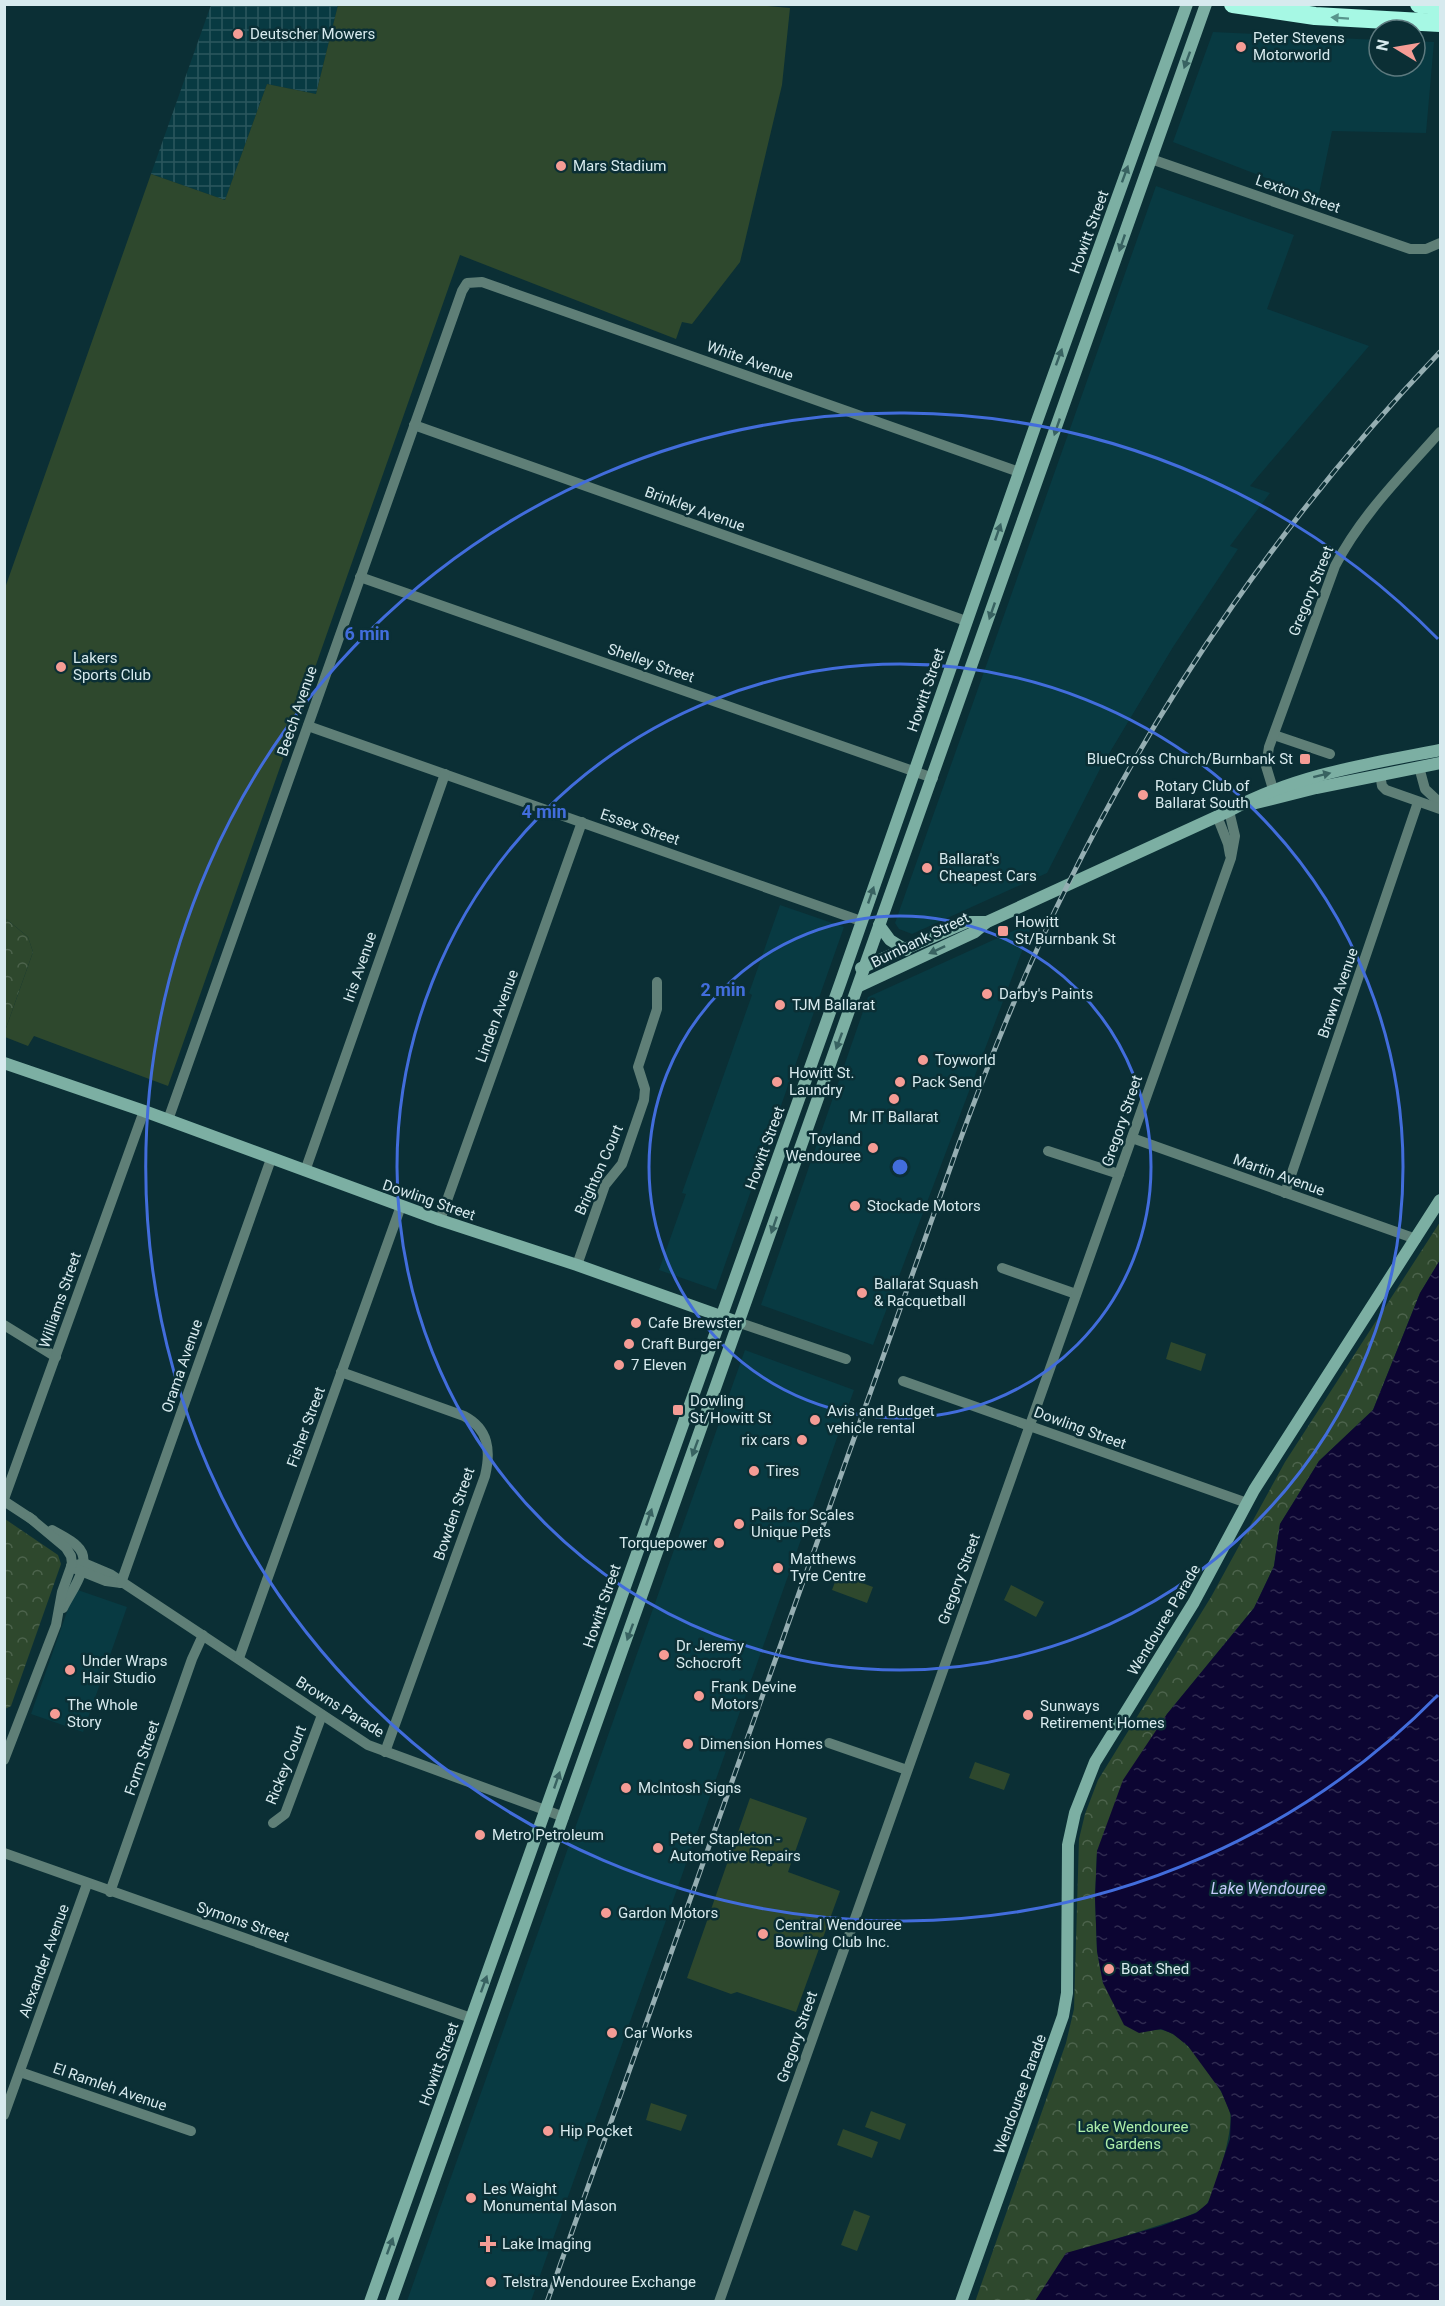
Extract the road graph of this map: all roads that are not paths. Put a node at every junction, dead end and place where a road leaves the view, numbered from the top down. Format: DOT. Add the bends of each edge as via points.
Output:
graph roads {
  1 [pos="1186,4"];
  2 [pos="1206,4"];
  3 [pos="1233,4"];
  4 [pos="1419,4"];
  5 [pos="1440,6"];
  6 [pos="1440,23"];
  7 [pos="1151,159"];
  8 [pos="1438,244"];
  9 [pos="470,282"];
  10 [pos="414,425"];
  11 [pos="1440,432"];
  12 [pos="1019,472"];
  13 [pos="360,577"];
  14 [pos="966,621"];
  15 [pos="308,726"];
  16 [pos="1274,735"];
  17 [pos="1440,750"];
  18 [pos="1330,754"];
  19 [pos="1384,761"];
  20 [pos="1418,761"];
  21 [pos="1440,763"];
  22 [pos="914,772"];
  23 [pos="445,774"];
  24 [pos="1380,774"];
  25 [pos="933,778"];
  26 [pos="1273,789"];
  27 [pos="1418,802"];
  28 [pos="1440,803"];
  29 [pos="1440,808"];
  30 [pos="1223,813"];
  31 [pos="582,822"];
  32 [pos="861,921"];
  33 [pos="987,922"];
  34 [pos="879,925"];
  35 [pos="906,950"];
  36 [pos="865,968"];
  37 [pos="844,970"];
  38 [pos="657,982"];
  39 [pos="859,986"];
  40 [pos="4,1063"];
  41 [pos="799,1097"];
  42 [pos="817,1103"];
  43 [pos="144,1111"];
  44 [pos="168,1120"];
  45 [pos="1132,1138"];
  46 [pos="1048,1151"];
  47 [pos="271,1159"];
  48 [pos="305,1171"];
  49 [pos="1119,1174"];
  50 [pos="1285,1193"];
  51 [pos="1440,1200"];
  52 [pos="401,1206"];
  53 [pos="440,1220"];
  54 [pos="1416,1239"];
  55 [pos="577,1265"];
  56 [pos="1002,1268"];
  57 [pos="1076,1294"];
  58 [pos="720,1316"];
  59 [pos="740,1323"];
  60 [pos="4,1325"];
  61 [pos="56,1357"];
  62 [pos="846,1359"];
  63 [pos="341,1372"];
  64 [pos="903,1381"];
  65 [pos="1030,1426"];
  66 [pos="4,1500"];
  67 [pos="1246,1503"];
  68 [pos="79,1567"];
  69 [pos="121,1583"];
  70 [pos="203,1635"];
  71 [pos="239,1658"];
  72 [pos="322,1715"];
  73 [pos="829,1743"];
  74 [pos="385,1752"];
  75 [pos="4,1760"];
  76 [pos="907,1770"];
  77 [pos="546,1811"];
  78 [pos="564,1817"];
  79 [pos="273,1823"];
  80 [pos="4,1853"];
  81 [pos="87,1884"];
  82 [pos="110,1892"];
  83 [pos="471,2018"];
  84 [pos="20,2072"];
  85 [pos="4,2115"];
  86 [pos="190,2131"];
  87 [pos="370,2301"];
  88 [pos="391,2301"];
  89 [pos="718,2301"];
  90 [pos="962,2301"];
  12 -- 1 [label="main road, Howitt Street, one-way"];
  2 -- 7 [label="main road, one-way"];
  6 -- 3 [label="highway, one-way" via="1315,16"];
  4 -- 5 [label="highway"];
  7 -- 8 [label="street, Lexton Street" via="1410,249"];
  7 -- 25 [label="main road, one-way"];
  9 -- 10 [label="street, Beech Avenue" via="462,291"];
  9 -- 12 [label="street, White Avenue" via="482,282"];
  10 -- 13 [label="street, Beech Avenue"];
  10 -- 14 [label="street, Brinkley Avenue"];
  11 -- 16 [label="street, Gregory Street" via="1341,554"];
  14 -- 12 [label="main road, Howitt Street, one-way"];
  13 -- 15 [label="street, Beech Avenue"];
  13 -- 22 [label="street, Shelley Street"];
  14 -- 22 [label="main road, Howitt Street"];
  15 -- 23 [label="street, Essex Street"];
  15 -- 44 [label="street, Beech Avenue"];
  16 -- 18 [label="street"];
  16 -- 26 [label="street, Gregory Street" via="1266,766"];
  17 -- 20 [label="main road, Burnbank Street"];
  19 -- 20 [label="main road, Burnbank Street"];
  19 -- 24 [label="main road"];
  26 -- 19 [label="main road, Burnbank Street, one-way"];
  20 -- 21 [label="main road, Burnbank Street"];
  20 -- 24 [label="main road, Burnbank Street"];
  20 -- 28 [label="street" via="1425,789"];
  22 -- 25 [label="street, Shelley Street"];
  32 -- 22 [label="main road, Howitt Street, one-way"];
  23 -- 31 [label="street, Essex Street"];
  23 -- 48 [label="street, Iris Avenue"];
  24 -- 27 [label="street" via="1386,790"];
  24 -- 30 [label="main road, Burnbank Street"];
  25 -- 34 [label="main road"];
  26 -- 30 [label="main road, Burnbank Street"];
  27 -- 29 [label="street"];
  27 -- 50 [label="street, Brawn Avenue"];
  30 -- 33 [label="main road, Burnbank Street"];
  30 -- 45 [label="street, Gregory Street" via="1235,836 1234,848"];
  31 -- 32 [label="street, Essex Street"];
  31 -- 53 [label="street, Linden Avenue"];
  32 -- 37 [label="main road, Howitt Street"];
  33 -- 35 [label="main road, Burnbank Street" via="967,922"];
  33 -- 39 [label="main road, Burnbank Street, one-way" via="975,932"];
  34 -- 35 [label="main road" via="890,940"];
  34 -- 36 [label="main road"];
  35 -- 36 [label="main road, Burnbank Street"];
  36 -- 37 [label="main road, Burnbank Street"];
  36 -- 39 [label="main road"];
  37 -- 39 [label="main road, Burnbank Street"];
  37 -- 41 [label="main road, Howitt Street"];
  38 -- 55 [label="street, Brighton Court" via="657,1009 638,1067 644,1100 622,1164 605,1185"];
  39 -- 42 [label="main road, one-way"];
  40 -- 43 [label="main road, Dowling Street"];
  41 -- 42 [label="main road"];
  41 -- 58 [label="main road, Howitt Street"];
  42 -- 59 [label="main road, one-way"];
  43 -- 44 [label="main road, Dowling Street"];
  43 -- 61 [label="street, Williams Street"];
  44 -- 47 [label="main road, Dowling Street"];
  45 -- 49 [label="street, Gregory Street"];
  45 -- 50 [label="street, Martin Avenue"];
  46 -- 49 [label="street"];
  47 -- 48 [label="main road, Dowling Street"];
  47 -- 69 [label="street, Orama Avenue"];
  48 -- 52 [label="main road, Dowling Street"];
  49 -- 57 [label="street, Gregory Street"];
  50 -- 54 [label="street, Martin Avenue"];
  51 -- 54 [label="main road, Wendouree Parade"];
  52 -- 53 [label="main road, Dowling Street"];
  52 -- 63 [label="street, Fisher Street"];
  53 -- 55 [label="main road, Dowling Street"];
  54 -- 67 [label="main road, Wendouree Parade"];
  55 -- 58 [label="main road, Dowling Street"];
  56 -- 57 [label="street"];
  57 -- 65 [label="street, Gregory Street"];
  58 -- 59 [label="main road, Dowling Street"];
  77 -- 58 [label="main road, Howitt Street, one-way"];
  59 -- 62 [label="street, Dowling Street"];
  59 -- 78 [label="main road, one-way"];
  60 -- 61 [label="street"];
  61 -- 66 [label="street, Williams Street"];
  63 -- 71 [label="street, Fisher Street"];
  63 -- 74 [label="street, Bowden Street" via="464,1416 478,1426 489,1450 485,1476"];
  64 -- 65 [label="street, Dowling Street"];
  65 -- 67 [label="street, Dowling Street"];
  65 -- 76 [label="street, Gregory Street"];
  66 -- 68 [label="street" via="75,1544 82,1552"];
  67 -- 90 [label="main road, Wendouree Parade" via="1194,1602 1104,1746 1081,1795 1068,1845 1063,2016"];
  68 -- 69 [label="street, Browns Parade" via="106,1581"];
  68 -- 75 [label="street" via="62,1592 56,1625 27,1706 11,1724"];
  69 -- 70 [label="street, Browns Parade"];
  70 -- 71 [label="street, Browns Parade"];
  70 -- 82 [label="street, Form Street"];
  71 -- 72 [label="street, Browns Parade"];
  72 -- 74 [label="street, Browns Parade"];
  72 -- 79 [label="street, Rickey Court" via="285,1814"];
  73 -- 76 [label="street"];
  74 -- 77 [label="street, Browns Parade"];
  76 -- 89 [label="street, Gregory Street"];
  77 -- 78 [label="street, Browns Parade"];
  83 -- 77 [label="main road, Howitt Street, one-way"];
  78 -- 88 [label="main road"];
  80 -- 81 [label="street, Symons Street"];
  81 -- 82 [label="street, Symons Street"];
  81 -- 84 [label="street, Alexander Avenue"];
  82 -- 83 [label="street, Symons Street"];
  87 -- 83 [label="main road, Howitt Street, one-way"];
  84 -- 85 [label="street, Alexander Avenue"];
  84 -- 86 [label="street, El Ramleh Avenue"];
}
